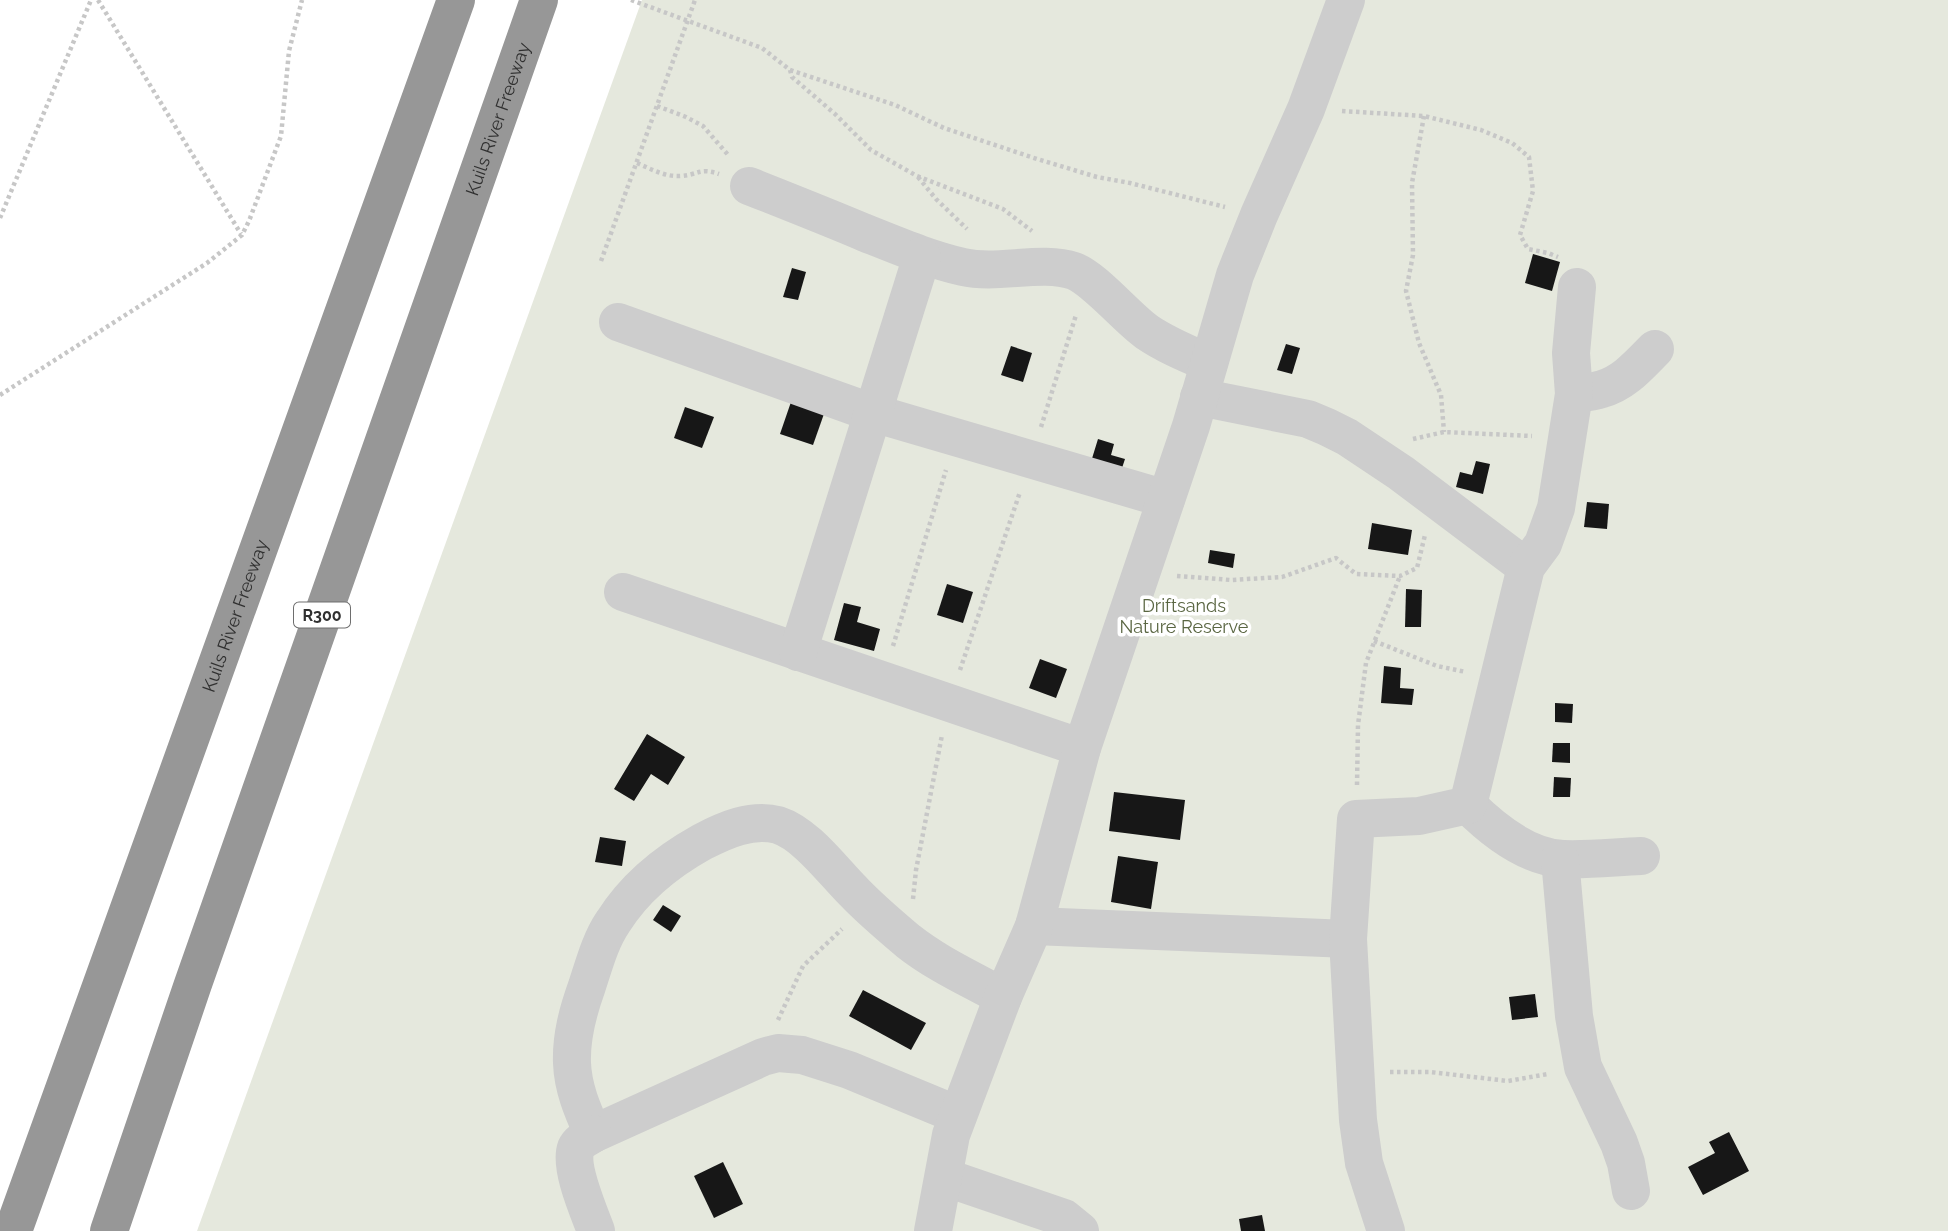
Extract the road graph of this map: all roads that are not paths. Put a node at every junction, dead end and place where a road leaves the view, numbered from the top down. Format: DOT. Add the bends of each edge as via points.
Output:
graph roads {
  1 [pos="456,0"];
  2 [pos="539,0"];
  3 [pos="1346,0"];
  4 [pos="749,186"];
  5 [pos="922,256"];
  6 [pos="1577,287"];
  7 [pos="618,322"];
  8 [pos="1655,349"];
  9 [pos="1204,380"];
  10 [pos="1574,394"];
  11 [pos="873,413"];
  12 [pos="1166,499"];
  13 [pos="1526,567"];
  14 [pos="623,592"];
  15 [pos="798,652"];
  16 [pos="1082,748"];
  17 [pos="1468,805"];
  18 [pos="1641,856"];
  19 [pos="1560,859"];
  20 [pos="1034,926"];
  21 [pos="1348,939"];
  22 [pos="1003,998"];
  23 [pos="958,1115"];
  24 [pos="593,1134"];
  25 [pos="943,1177"];
  26 [pos="1631,1191"];
  27 [pos="1382,1230"];
  28 [pos="13,1231"];
  29 [pos="109,1231"];
  30 [pos="596,1231"];
  31 [pos="933,1231"];
  32 [pos="1080,1231"];
  1 -- 28 [label="highway, Kuils River Freeway"];
  2 -- 29 [label="highway, Kuils River Freeway / R300"];
  3 -- 9 [label="street" via="1306,109 1235,275"];
  4 -- 5 [label="street"];
  5 -- 9 [label="street" via="966,268 1045,268 1080,275 1167,344"];
  5 -- 11 [label="street"];
  6 -- 10 [label="street" via="1571,353"];
  7 -- 11 [label="street"];
  8 -- 10 [label="street" via="1616,383"];
  9 -- 12 [label="street"];
  9 -- 13 [label="street" via="1346,438 1401,473"];
  10 -- 13 [label="street" via="1556,508 1543,544"];
  11 -- 12 [label="street"];
  11 -- 15 [label="street"];
  12 -- 16 [label="street"];
  13 -- 17 [label="street"];
  14 -- 15 [label="street"];
  15 -- 16 [label="street"];
  16 -- 20 [label="street"];
  17 -- 19 [label="street" via="1516,843"];
  17 -- 21 [label="street" via="1419,816 1356,819"];
  18 -- 19 [label="street"];
  19 -- 26 [label="street" via="1583,1067 1619,1143"];
  20 -- 21 [label="street"];
  20 -- 22 [label="street"];
  21 -- 27 [label="street" via="1358,1120"];
  22 -- 23 [label="street"];
  22 -- 24 [label="street" via="909,942 797,836 762,822 736,827 654,873 611,924 572,1041 577,1098"];
  23 -- 24 [label="street" via="849,1070 802,1055 778,1053"];
  23 -- 25 [label="street"];
  24 -- 30 [label="street" via="581,1142 575,1161"];
  25 -- 31 [label="street"];
  25 -- 32 [label="street" via="1064,1218"];
}
